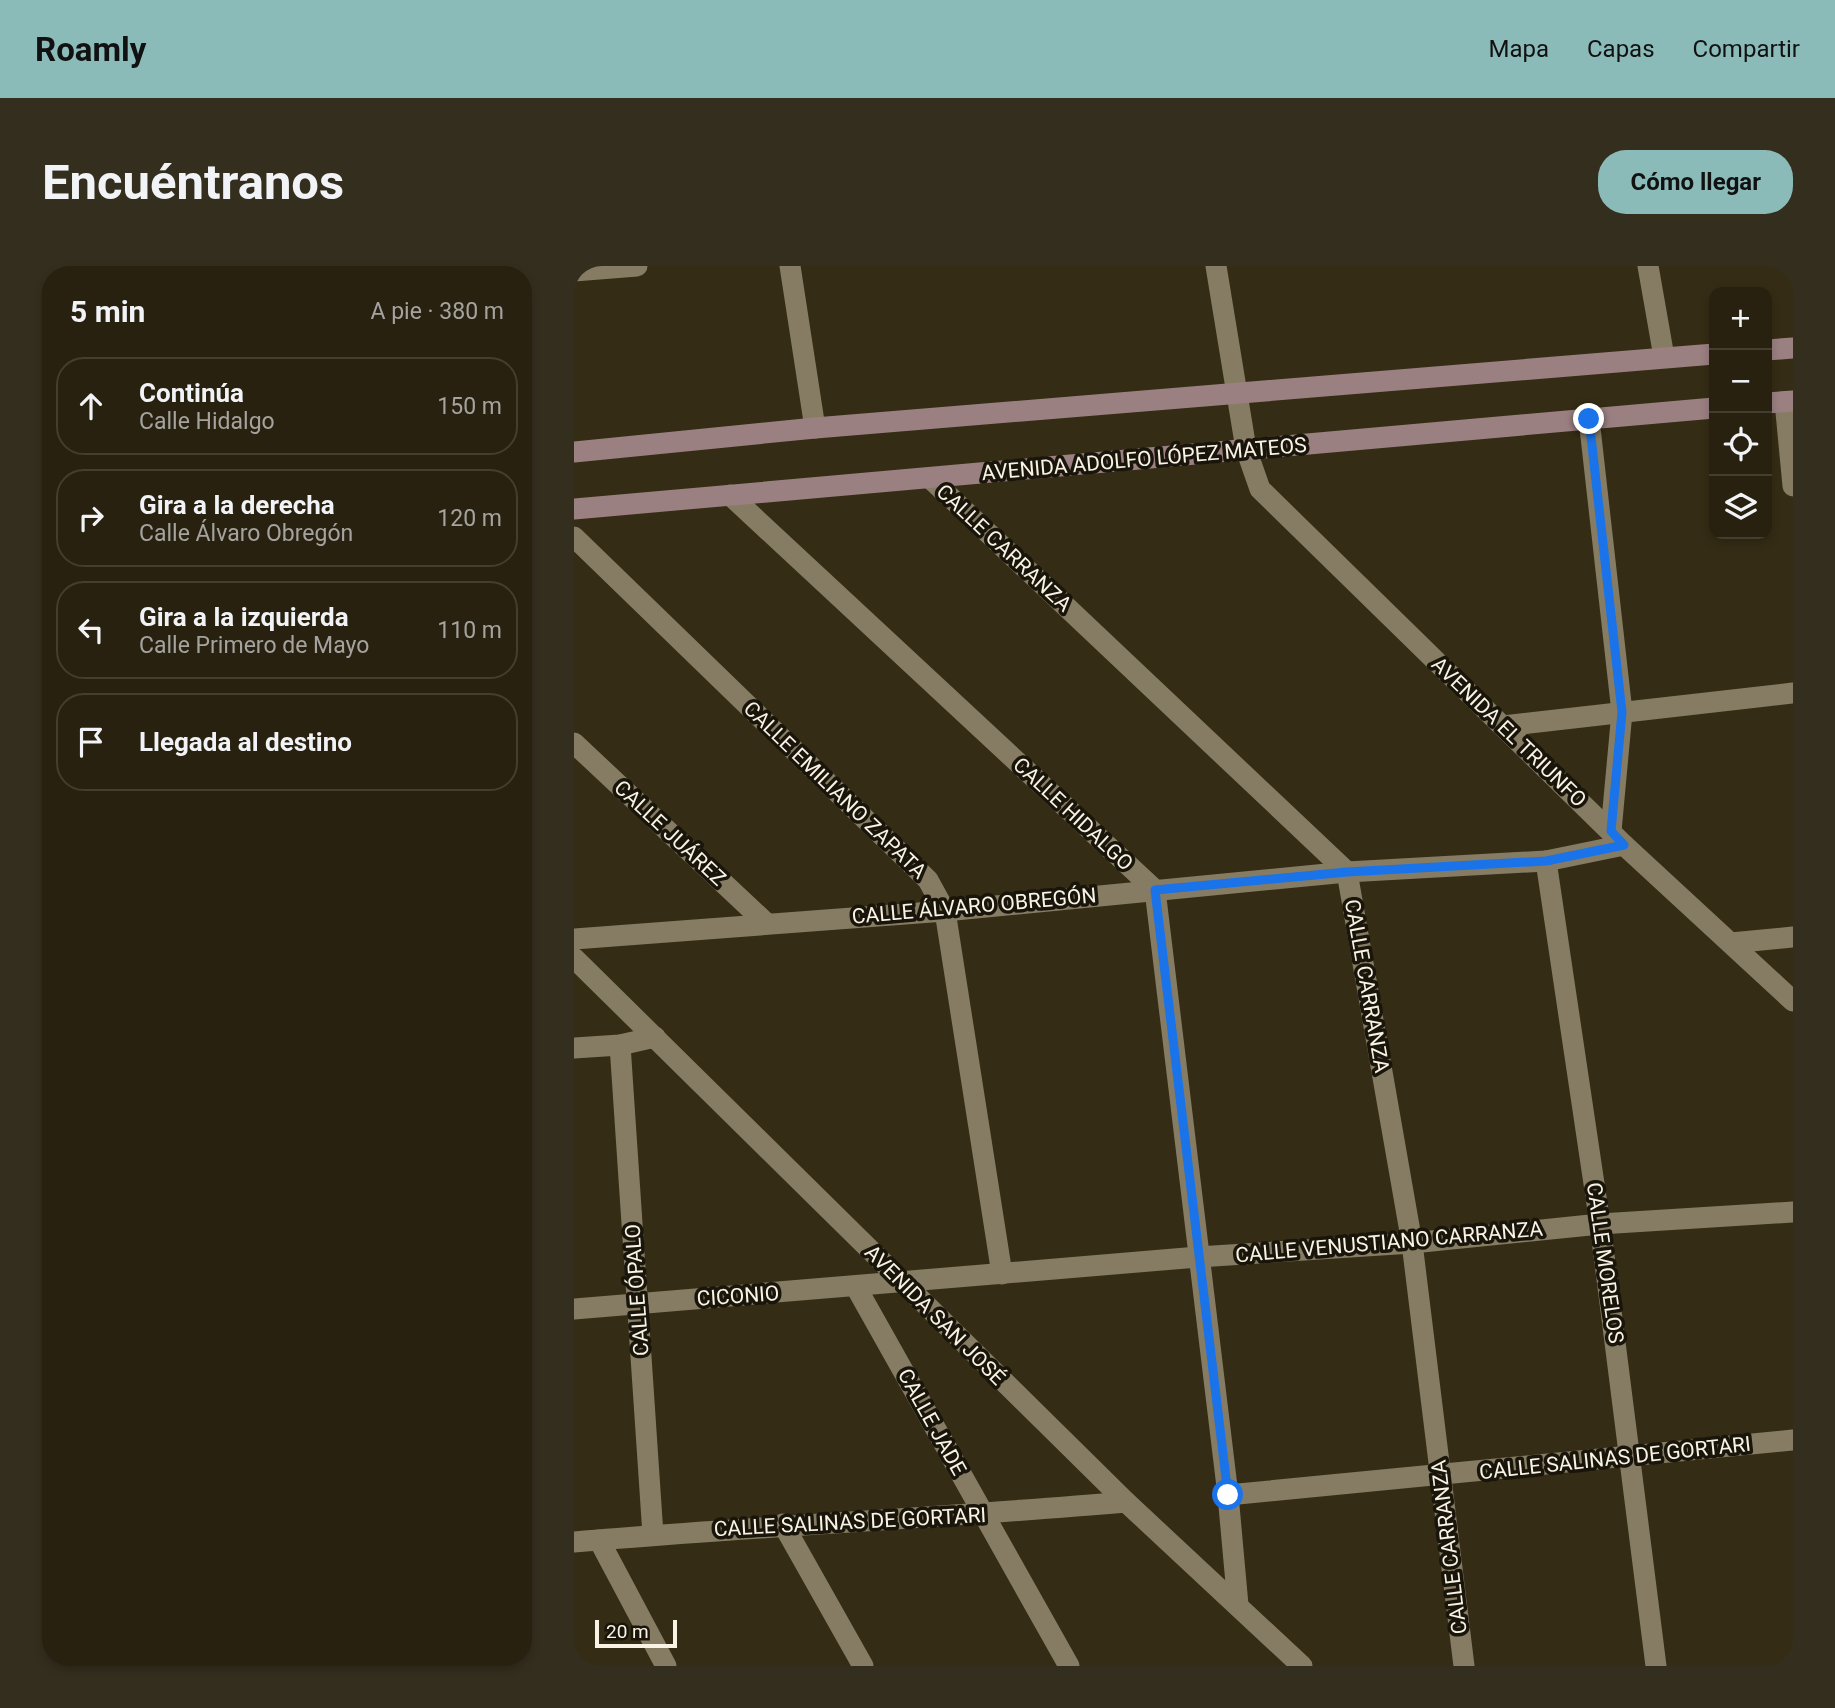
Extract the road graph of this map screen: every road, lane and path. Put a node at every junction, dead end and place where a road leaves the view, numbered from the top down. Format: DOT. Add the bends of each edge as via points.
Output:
graph roads {
  1 [pos="638,266"];
  2 [pos="790,266"];
  3 [pos="1216,266"];
  4 [pos="1648,266"];
  5 [pos="574,271"];
  6 [pos="1793,348"];
  7 [pos="1772,350"];
  8 [pos="1709,354"];
  9 [pos="1664,357"];
  10 [pos="1237,395"];
  11 [pos="1782,402"];
  12 [pos="1709,408"];
  13 [pos="1589,419"];
  14 [pos="815,428"];
  15 [pos="1246,449"];
  16 [pos="574,452"];
  17 [pos="932,479"];
  18 [pos="1793,486"];
  19 [pos="730,495"];
  20 [pos="574,509"];
  21 [pos="574,537"];
  22 [pos="1793,693"];
  23 [pos="1622,712"];
  24 [pos="1503,726"];
  25 [pos="574,743"];
  26 [pos="1618,838"];
  27 [pos="1546,861"];
  28 [pos="1347,872"];
  29 [pos="1155,890"];
  30 [pos="945,911"];
  31 [pos="766,923"];
  32 [pos="1793,937"];
  33 [pos="574,939"];
  34 [pos="1731,943"];
  35 [pos="574,958"];
  36 [pos="1793,1001"];
  37 [pos="655,1037"];
  38 [pos="620,1045"];
  39 [pos="574,1048"];
  40 [pos="1793,1212"];
  41 [pos="1600,1224"];
  42 [pos="1412,1243"];
  43 [pos="1198,1257"];
  44 [pos="1002,1274"];
  45 [pos="902,1283"];
  46 [pos="856,1287"];
  47 [pos="638,1304"];
  48 [pos="574,1308"];
  49 [pos="1793,1440"];
  50 [pos="1631,1457"];
  51 [pos="1441,1475"];
  52 [pos="1228,1495"];
  53 [pos="1126,1502"];
  54 [pos="983,1514"];
  55 [pos="783,1524"];
  56 [pos="653,1535"];
  57 [pos="599,1540"];
  58 [pos="574,1542"];
  59 [pos="1238,1605"];
  60 [pos="666,1666"];
  61 [pos="863,1666"];
  62 [pos="1069,1666"];
  63 [pos="1301,1666"];
  64 [pos="1464,1666"];
  65 [pos="1656,1666"];
  1 -- 5 [label="street"];
  2 -- 14 [label="street"];
  3 -- 10 [label="street, AVENIDA EL TRIUNFO"];
  4 -- 9 [label="street"];
  6 -- 7 [label="main road"];
  8 -- 9 [label="main road"];
  9 -- 10 [label="main road"];
  10 -- 14 [label="main road"];
  10 -- 15 [label="street, AVENIDA EL TRIUNFO"];
  11 -- 18 [label="street"];
  12 -- 13 [label="main road, AVENIDA ADOLFO LÓPEZ MATEOS"];
  13 -- 15 [label="main road, AVENIDA ADOLFO LÓPEZ MATEOS"];
  13 -- 23 [label="street"];
  14 -- 16 [label="main road"];
  15 -- 17 [label="main road, AVENIDA ADOLFO LÓPEZ MATEOS"];
  15 -- 24 [label="street, AVENIDA EL TRIUNFO" via="1260,489"];
  17 -- 19 [label="main road, AVENIDA ADOLFO LÓPEZ MATEOS"];
  17 -- 28 [label="street, CALLE CARRANZA"];
  19 -- 20 [label="main road, AVENIDA ADOLFO LÓPEZ MATEOS"];
  19 -- 29 [label="street, CALLE HIDALGO"];
  21 -- 30 [label="street, CALLE EMILIANO ZAPATA" via="928,880"];
  22 -- 23 [label="street"];
  23 -- 24 [label="street"];
  23 -- 26 [label="street"];
  24 -- 26 [label="street, AVENIDA EL TRIUNFO"];
  25 -- 31 [label="street, CALLE JUÁREZ"];
  26 -- 27 [label="street, CALLE ÁLVARO OBREGÓN"];
  26 -- 34 [label="street, AVENIDA EL TRIUNFO"];
  27 -- 28 [label="street, CALLE ÁLVARO OBREGÓN"];
  27 -- 41 [label="street, CALLE MORELOS"];
  28 -- 29 [label="street, CALLE ÁLVARO OBREGÓN"];
  28 -- 42 [label="street, CALLE CARRANZA"];
  29 -- 30 [label="street, CALLE ÁLVARO OBREGÓN"];
  29 -- 43 [label="street"];
  30 -- 31 [label="street, CALLE ÁLVARO OBREGÓN"];
  30 -- 44 [label="street, CALLE EMILIANO ZAPATA"];
  31 -- 33 [label="street, CALLE ÁLVARO OBREGÓN"];
  32 -- 34 [label="street"];
  34 -- 36 [label="street, AVENIDA EL TRIUNFO"];
  35 -- 37 [label="street, AVENIDA SAN JOSÉ"];
  37 -- 38 [label="street"];
  37 -- 45 [label="street, AVENIDA SAN JOSÉ"];
  38 -- 39 [label="street"];
  38 -- 47 [label="street, CALLE ÓPALO"];
  40 -- 41 [label="street, CALLE VENUSTIANO CARRANZA"];
  41 -- 42 [label="street, CALLE VENUSTIANO CARRANZA"];
  41 -- 50 [label="street, CALLE MORELOS"];
  42 -- 43 [label="street, CALLE VENUSTIANO CARRANZA"];
  42 -- 51 [label="street, CALLE CARRANZA"];
  43 -- 44 [label="street, CALLE VENUSTIANO CARRANZA"];
  43 -- 52 [label="street"];
  44 -- 45 [label="street, CALLE VENUSTIANO CARRANZA"];
  45 -- 46 [label="street, CICONIO"];
  45 -- 53 [label="street, AVENIDA SAN JOSÉ"];
  46 -- 47 [label="street, CICONIO"];
  46 -- 54 [label="street, CALLE JADE"];
  47 -- 48 [label="street, CICONIO"];
  47 -- 56 [label="street, CALLE ÓPALO"];
  49 -- 50 [label="street, CALLE SALINAS DE GORTARI"];
  50 -- 51 [label="street, CALLE SALINAS DE GORTARI"];
  50 -- 65 [label="street, CALLE MORELOS"];
  51 -- 52 [label="street, CALLE SALINAS DE GORTARI"];
  51 -- 64 [label="street, CALLE CARRANZA"];
  52 -- 59 [label="street"];
  53 -- 54 [label="street, CALLE SALINAS DE GORTARI"];
  53 -- 59 [label="street, AVENIDA SAN JOSÉ"];
  54 -- 55 [label="street, CALLE SALINAS DE GORTARI"];
  54 -- 62 [label="street, CALLE JADE"];
  55 -- 56 [label="street, CALLE SALINAS DE GORTARI"];
  55 -- 61 [label="street"];
  56 -- 57 [label="street, CALLE SALINAS DE GORTARI"];
  57 -- 58 [label="street, CALLE SALINAS DE GORTARI"];
  57 -- 60 [label="street"];
  59 -- 63 [label="street, AVENIDA SAN JOSÉ"];
}
